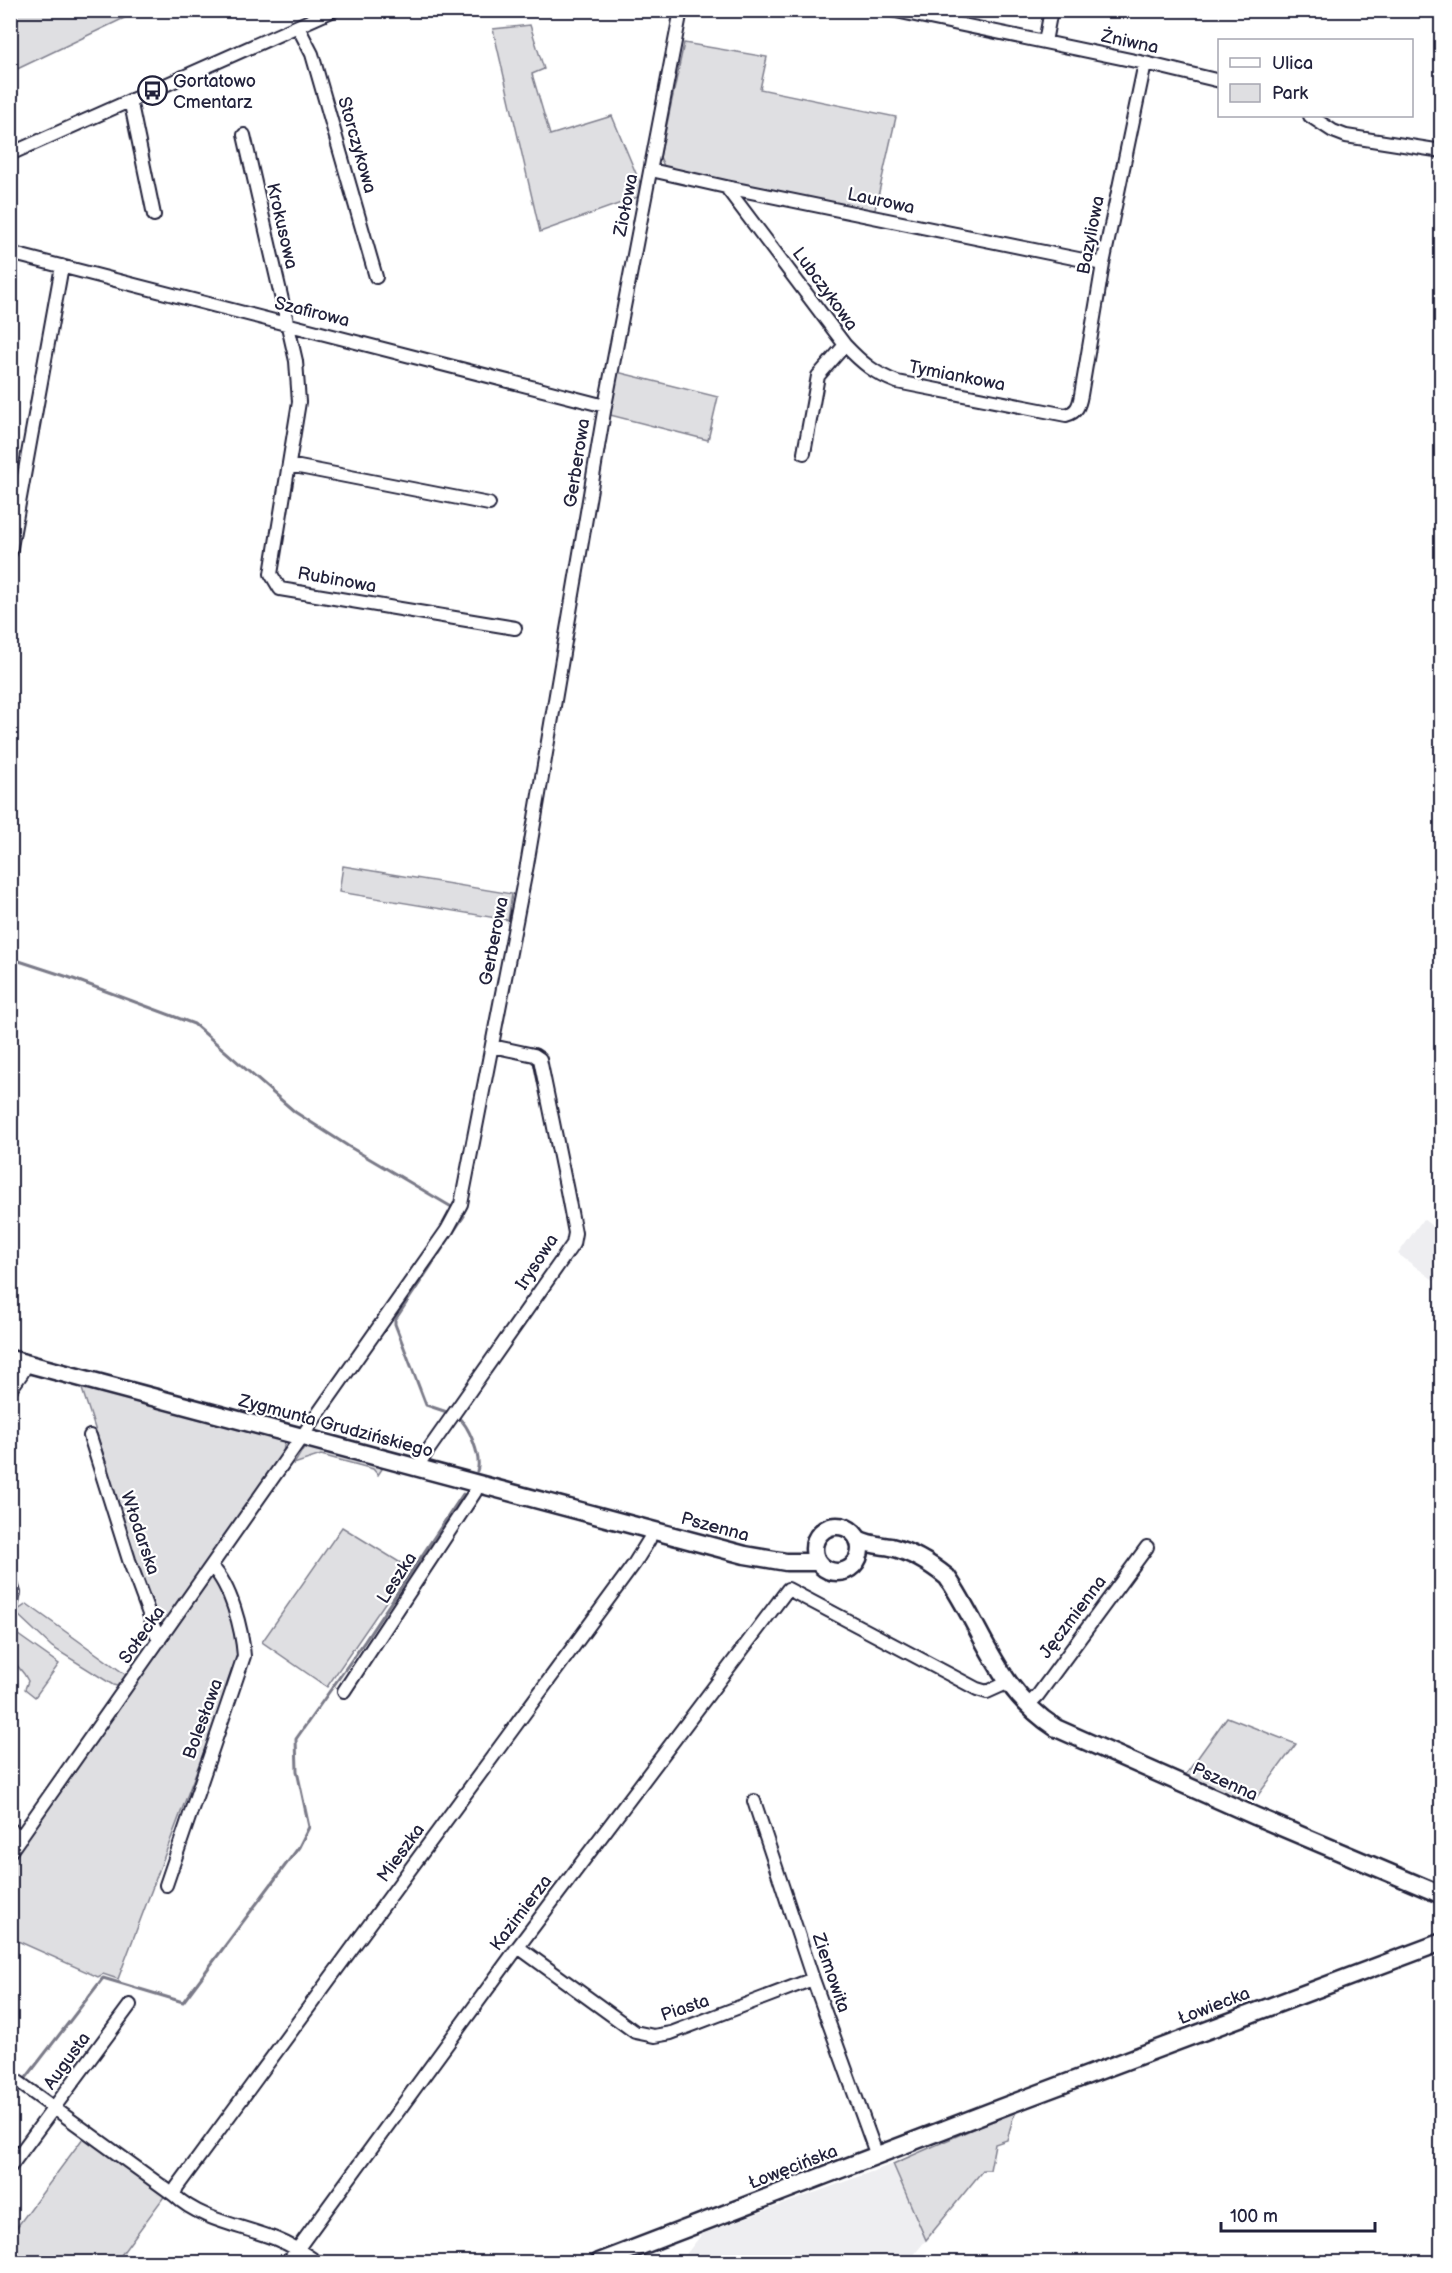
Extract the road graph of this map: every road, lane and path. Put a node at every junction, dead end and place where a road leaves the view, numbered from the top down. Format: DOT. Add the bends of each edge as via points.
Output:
graph roads {
  1 [pos="334,10"];
  2 [pos="681,10"];
  3 [pos="891,10"];
  4 [pos="1051,10"];
  5 [pos="298,27"];
  6 [pos="1045,42"];
  7 [pos="1145,63"];
  8 [pos="1218,81"];
  9 [pos="129,101"];
  10 [pos="1312,117"];
  11 [pos="244,135"];
  12 [pos="1442,151"];
  13 [pos="10,154"];
  14 [pos="651,170"];
  15 [pos="726,188"];
  16 [pos="154,215"];
  17 [pos="10,253"];
  18 [pos="1103,264"];
  19 [pos="62,266"];
  20 [pos="376,277"];
  21 [pos="286,324"];
  22 [pos="845,345"];
  23 [pos="605,406"];
  24 [pos="1073,413"];
  25 [pos="804,453"];
  26 [pos="289,465"];
  27 [pos="489,504"];
  28 [pos="10,553"];
  29 [pos="515,628"];
  30 [pos="492,1046"];
  31 [pos="19,1361"];
  32 [pos="10,1390"];
  33 [pos="90,1436"];
  34 [pos="303,1437"];
  35 [pos="419,1468"];
  36 [pos="478,1484"];
  37 [pos="652,1530"];
  38 [pos="816,1539"];
  39 [pos="858,1539"];
  40 [pos="1147,1547"];
  41 [pos="909,1554"];
  42 [pos="769,1559"];
  43 [pos="817,1562"];
  44 [pos="857,1562"];
  45 [pos="212,1567"];
  46 [pos="10,1580"];
  47 [pos="10,1613"];
  48 [pos="159,1641"];
  49 [pos="1007,1683"];
  50 [pos="344,1691"];
  51 [pos="1027,1706"];
  52 [pos="754,1801"];
  53 [pos="10,1829"];
  54 [pos="21,1837"];
  55 [pos="10,1852"];
  56 [pos="166,1885"];
  57 [pos="1442,1895"];
  58 [pos="1442,1942"];
  59 [pos="518,1947"];
  60 [pos="813,1980"];
  61 [pos="130,2005"];
  62 [pos="10,2076"];
  63 [pos="55,2108"];
  64 [pos="1000,2108"];
  65 [pos="877,2156"];
  66 [pos="10,2167"];
  67 [pos="174,2195"];
  68 [pos="298,2249"];
  69 [pos="288,2262"];
  70 [pos="317,2262"];
  71 [pos="599,2262"];
  1 -- 5 [label="street"];
  2 -- 14 [label="street, Ziołowa"];
  3 -- 6 [label="street, Żniwna"];
  4 -- 6 [label="street"];
  5 -- 9 [label="street"];
  5 -- 20 [label="street, Storczykowa" via="312,54"];
  6 -- 7 [label="street, Żniwna"];
  7 -- 8 [label="street, Żniwna"];
  7 -- 18 [label="street, Bazyliowa"];
  9 -- 13 [label="street"];
  9 -- 16 [label="street"];
  10 -- 12 [label="street" via="1346,136"];
  11 -- 21 [label="street, Krokusowa"];
  14 -- 15 [label="street, Laurowa"];
  14 -- 23 [label="street, Ziołowa"];
  15 -- 18 [label="street, Laurowa"];
  15 -- 22 [label="street, Lubczykowa"];
  17 -- 19 [label="street, Szafirowa"];
  18 -- 24 [label="street, Bazyliowa" via="1081,395"];
  19 -- 21 [label="street, Szafirowa"];
  19 -- 28 [label="street"];
  21 -- 23 [label="street, Szafirowa"];
  21 -- 26 [label="street, Rubinowa" via="296,361 299,402"];
  22 -- 24 [label="street, Tymiankowa" via="879,376 897,382 1066,415"];
  22 -- 25 [label="street, Lubczykowa" via="818,376"];
  23 -- 30 [label="street, Gerberowa" via="557,696"];
  26 -- 27 [label="street"];
  26 -- 29 [label="street, Rubinowa" via="271,574 280,589"];
  30 -- 34 [label="street, Gerberowa" via="468,1178 456,1217"];
  30 -- 35 [label="street, Irysowa" via="540,1059 575,1233 573,1244 458,1405"];
  31 -- 32 [label="street" via="22,1374"];
  31 -- 34 [label="street, Zygmunta Grudzińskiego"];
  33 -- 48 [label="street, Włodarska"];
  34 -- 35 [label="street, Zygmunta Grudzińskiego"];
  34 -- 45 [label="street, Sołecka"];
  35 -- 36 [label="street, Zygmunta Grudzińskiego"];
  36 -- 37 [label="street, Zygmunta Grudzińskiego"];
  36 -- 50 [label="street, Leszka"];
  37 -- 42 [label="street, Pszenna"];
  37 -- 67 [label="street, Mieszka" via="634,1564"];
  38 -- 39 [label="street, Pszenna" via="824,1530 836,1526 849,1529"];
  38 -- 42 [label="street, Pszenna" via="808,1546"];
  38 -- 43 [label="street" via="813,1551"];
  39 -- 41 [label="street, Pszenna"];
  39 -- 44 [label="street"];
  40 -- 51 [label="street, Jęczmienna"];
  41 -- 44 [label="street, Pszenna"];
  41 -- 49 [label="street, Pszenna" via="946,1577"];
  42 -- 43 [label="street, Pszenna"];
  43 -- 44 [label="street, Pszenna" via="837,1573"];
  45 -- 48 [label="street, Sołecka"];
  45 -- 56 [label="street, Bolesława" via="226,1583 243,1656"];
  46 -- 47 [label="street" via="14,1593"];
  48 -- 54 [label="street, Sołecka"];
  49 -- 51 [label="street, Pszenna"];
  49 -- 59 [label="street, Kazimierza" via="987,1692 977,1689 788,1589"];
  51 -- 57 [label="street, Pszenna" via="1056,1728 1079,1739"];
  52 -- 60 [label="street, Ziemowita"];
  53 -- 54 [label="street"];
  54 -- 55 [label="street, Sołecka"];
  58 -- 64 [label="street, Łowiecka"];
  59 -- 60 [label="street, Piasta" via="635,2032 654,2036"];
  59 -- 68 [label="street, Kazimierza"];
  60 -- 65 [label="street, Ziemowita"];
  61 -- 63 [label="street, Augusta"];
  62 -- 63 [label="street"];
  63 -- 66 [label="street, Augusta"];
  63 -- 67 [label="street"];
  64 -- 65 [label="street, Łowęcińska"];
  65 -- 71 [label="street, Łowęcińska"];
  67 -- 68 [label="street" via="186,2206"];
  68 -- 69 [label="street, Kazimierza"];
  68 -- 70 [label="street"];
}
